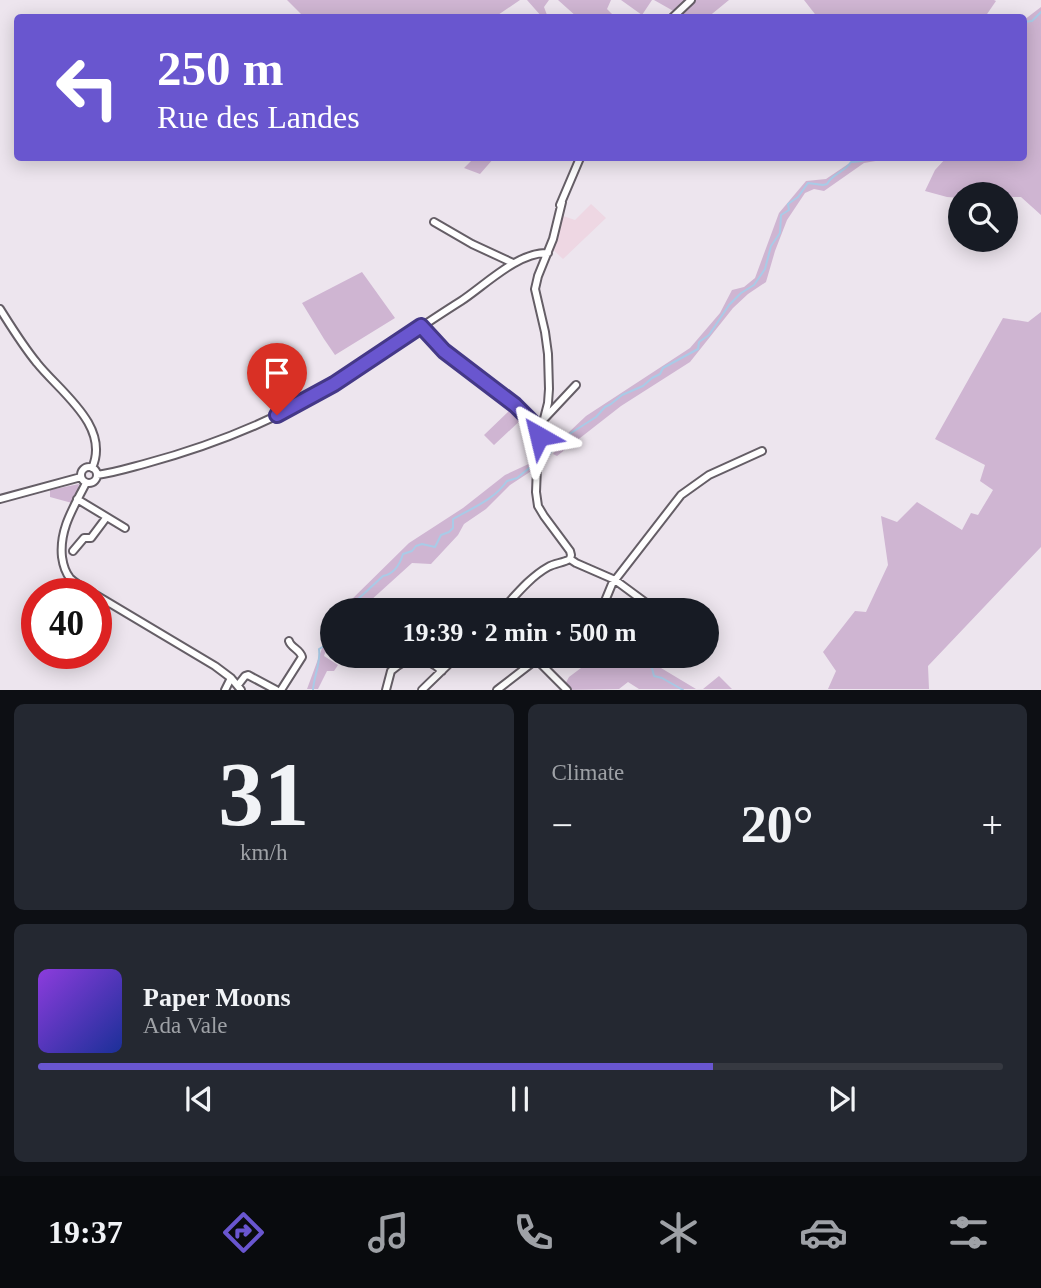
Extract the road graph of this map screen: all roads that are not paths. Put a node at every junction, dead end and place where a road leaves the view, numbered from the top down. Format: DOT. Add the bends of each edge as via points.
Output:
graph roads {
  1 [pos="691,0"];
  2 [pos="676,14"];
  3 [pos="579,161"];
  4 [pos="434,222"];
  5 [pos="548,253"];
  6 [pos="513,263"];
  7 [pos="0,309"];
  8 [pos="421,326"];
  9 [pos="576,385"];
  10 [pos="543,419"];
  11 [pos="540,430"];
  12 [pos="762,450"];
  13 [pos="92,468"];
  14 [pos="97,475"];
  15 [pos="84,480"];
  16 [pos="0,499"];
  17 [pos="78,499"];
  18 [pos="106,518"];
  19 [pos="125,528"];
  20 [pos="73,551"];
  21 [pos="570,559"];
  22 [pos="70,578"];
  23 [pos="615,580"];
  24 [pos="514,598"];
  25 [pos="607,598"];
  26 [pos="639,598"];
  27 [pos="112,604"];
  28 [pos="289,641"];
  29 [pos="445,668"];
  30 [pos="526,668"];
  31 [pos="548,668"];
  32 [pos="442,671"];
  33 [pos="230,678"];
  34 [pos="240,687"];
  35 [pos="225,690"];
  36 [pos="278,690"];
  37 [pos="386,690"];
  38 [pos="422,690"];
  39 [pos="497,690"];
  40 [pos="567,690"];
  1 -- 2 [label="street"];
  3 -- 5 [label="street"];
  4 -- 6 [label="street"];
  5 -- 6 [label="street"];
  5 -- 10 [label="street" via="535,289 548,354 549,389"];
  6 -- 8 [label="street"];
  7 -- 13 [label="street" via="39,366 87,420 95,443"];
  8 -- 11 [label="street" via="444,351"];
  8 -- 14 [label="street" via="312,398 251,427 186,452"];
  9 -- 10 [label="street"];
  10 -- 11 [label="street"];
  11 -- 21 [label="street" via="536,500 570,551"];
  12 -- 23 [label="street" via="709,475 681,495"];
  13 -- 14 [label="street"];
  13 -- 15 [label="street" via="83,470"];
  14 -- 15 [label="street" via="94,482"];
  15 -- 16 [label="street"];
  15 -- 17 [label="street"];
  17 -- 18 [label="street"];
  17 -- 22 [label="street" via="63,530 62,552"];
  18 -- 19 [label="street"];
  18 -- 20 [label="street" via="91,538 84,538"];
  21 -- 23 [label="street"];
  21 -- 24 [label="street" via="539,572"];
  23 -- 25 [label="street"];
  23 -- 26 [label="street"];
  27 -- 33 [label="street"];
  28 -- 36 [label="street" via="302,657"];
  29 -- 32 [label="street"];
  30 -- 39 [label="street"];
  31 -- 40 [label="street"];
  32 -- 37 [label="street" via="420,658 410,659 391,671"];
  32 -- 38 [label="street"];
  33 -- 34 [label="street"];
  33 -- 35 [label="street"];
  34 -- 36 [label="street" via="246,675 251,675"];
}
